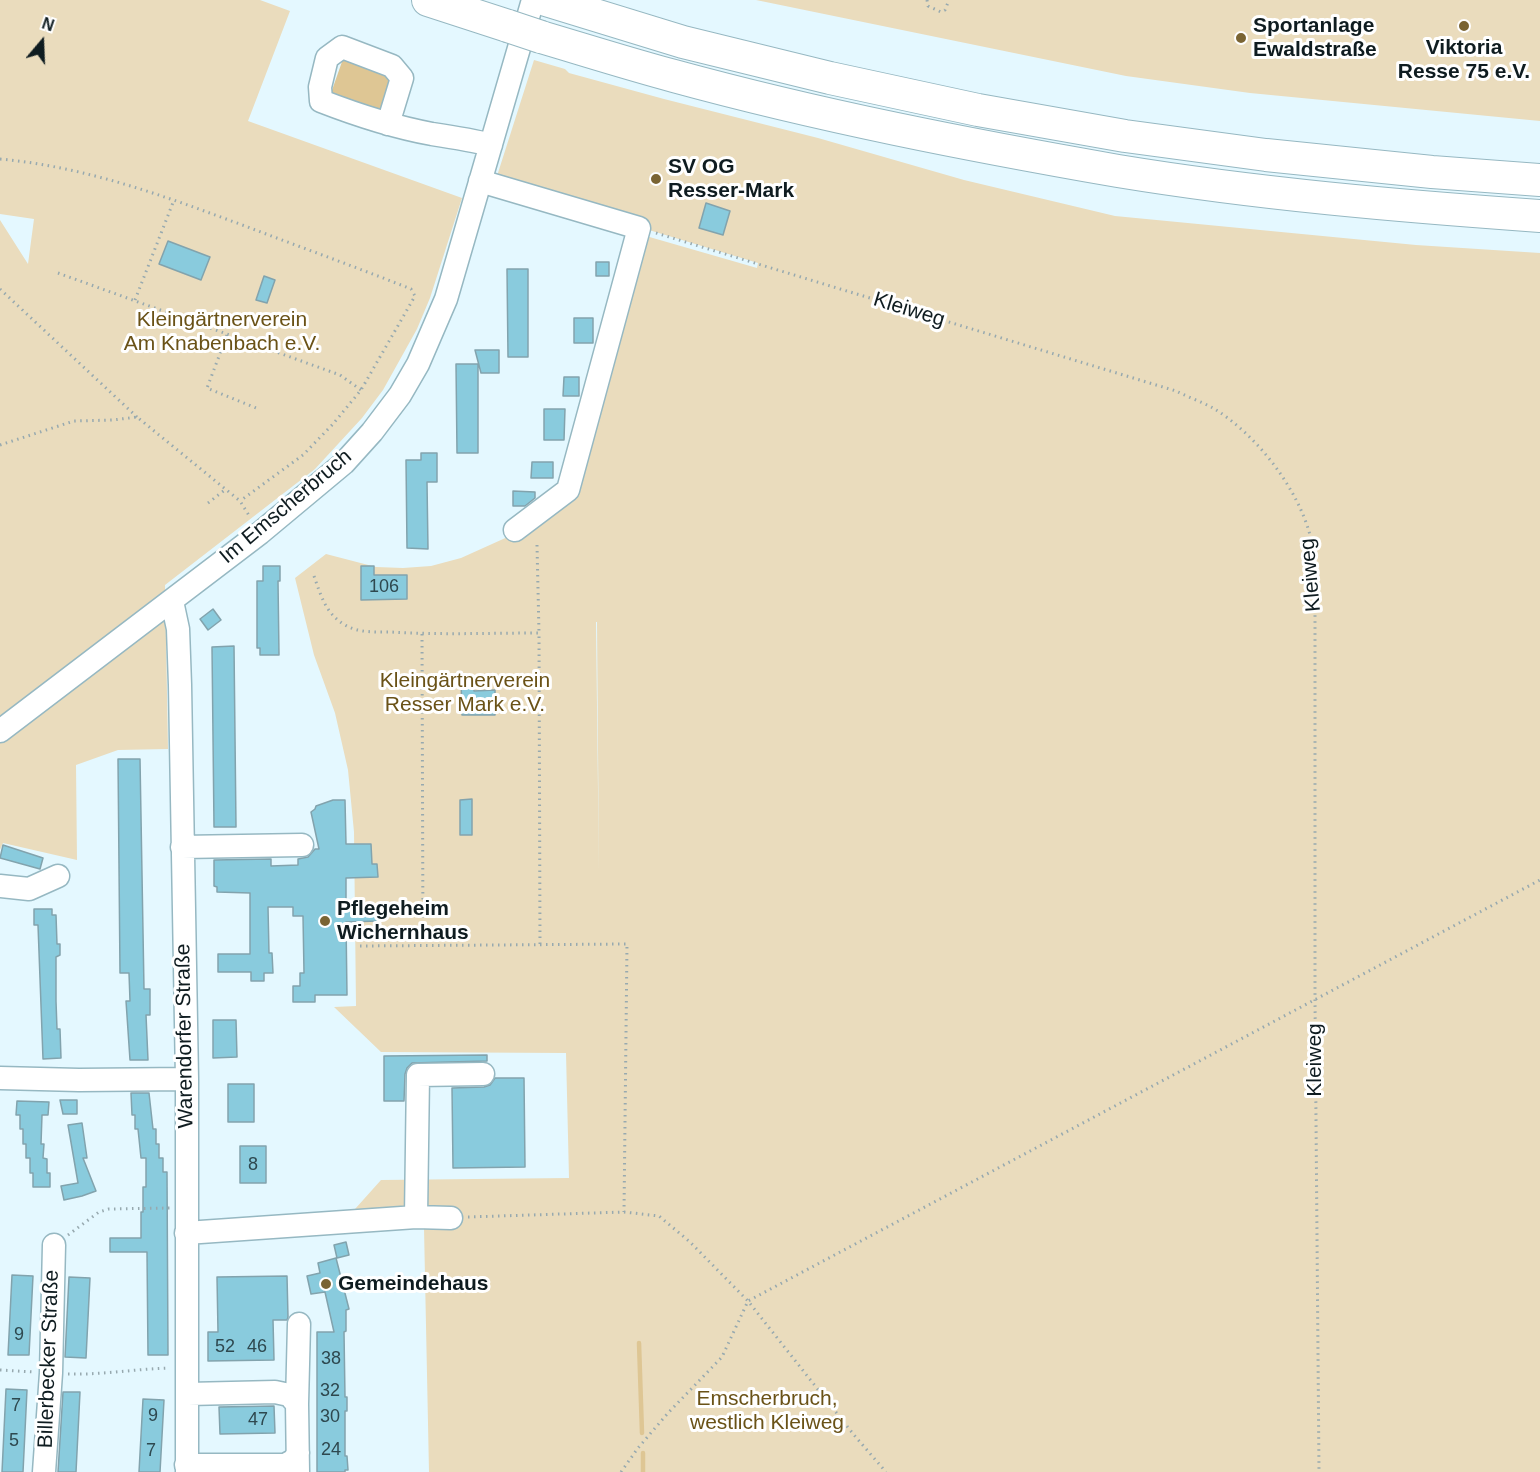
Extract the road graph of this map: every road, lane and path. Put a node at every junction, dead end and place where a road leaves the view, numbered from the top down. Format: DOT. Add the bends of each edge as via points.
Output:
graph roads {
  1 [pos="428,0"];
  2 [pos="927,0"];
  3 [pos="949,0"];
  4 [pos="544,1"];
  5 [pos="388,124"];
  6 [pos="491,145"];
  7 [pos="0,159"];
  8 [pos="1540,180"];
  9 [pos="480,182"];
  10 [pos="174,200"];
  11 [pos="1540,216"];
  12 [pos="639,228"];
  13 [pos="58,273"];
  14 [pos="0,289"];
  15 [pos="135,300"];
  16 [pos="227,334"];
  17 [pos="361,390"];
  18 [pos="256,408"];
  19 [pos="137,417"];
  20 [pos="0,445"];
  21 [pos="226,489"];
  22 [pos="240,501"];
  23 [pos="208,503"];
  24 [pos="515,530"];
  25 [pos="260,533"];
  26 [pos="537,545"];
  27 [pos="314,576"];
  28 [pos="172,601"];
  29 [pos="539,633"];
  30 [pos="422,634"];
  31 [pos="0,731"];
  32 [pos="302,844"];
  33 [pos="183,847"];
  34 [pos="58,876"];
  35 [pos="1540,880"];
  36 [pos="0,886"];
  37 [pos="423,945"];
  38 [pos="540,945"];
  39 [pos="360,946"];
  40 [pos="1315,999"];
  41 [pos="483,1074"];
  42 [pos="0,1078"];
  43 [pos="187,1078"];
  44 [pos="186,1207"];
  45 [pos="624,1212"];
  46 [pos="416,1217"];
  47 [pos="451,1218"];
  48 [pos="186,1233"];
  49 [pos="54,1245"];
  50 [pos="748,1300"];
  51 [pos="299,1324"];
  52 [pos="187,1368"];
  53 [pos="0,1370"];
  54 [pos="51,1373"];
  55 [pos="188,1394"];
  56 [pos="297,1404"];
  57 [pos="298,1462"];
  58 [pos="186,1468"];
  59 [pos="44,1472"];
  60 [pos="621,1472"];
  61 [pos="886,1472"];
  62 [pos="1318,1472"];
  1 -- 11 [label="highway, bridge" via="674,76 974,144 1120,171 1260,190"];
  2 -- 3 [label="path" via="928,6 941,12"];
  4 -- 6 [label="street, Im Emscherbruch"];
  4 -- 8 [label="highway" via="683,42 830,78 1024,118 1266,155"];
  5 -- 6 [label="street"];
  6 -- 9 [label="street, Im Emscherbruch"];
  7 -- 10 [label="path" via="65,168"];
  9 -- 12 [label="street"];
  9 -- 25 [label="street, Im Emscherbruch" via="446,299 400,395 344,463"];
  10 -- 15 [label="path"];
  10 -- 17 [label="path" via="411,289 415,296"];
  12 -- 24 [label="street" via="568,490"];
  12 -- 40 [label="path, Kleiweg" via="1176,391 1214,409 1244,432 1277,467 1296,498 1310,535 1315,576"];
  13 -- 15 [label="path"];
  14 -- 19 [label="path"];
  15 -- 16 [label="path"];
  16 -- 17 [label="path" via="340,375"];
  16 -- 18 [label="path" via="207,388"];
  17 -- 22 [label="path" via="303,455"];
  19 -- 20 [label="path" via="74,421"];
  19 -- 21 [label="path"];
  21 -- 22 [label="path"];
  21 -- 23 [label="path"];
  22 -- 25 [label="path"];
  25 -- 28 [label="street, Im Emscherbruch"];
  26 -- 29 [label="path"];
  27 -- 30 [label="path" via="321,601 345,626 360,631"];
  28 -- 31 [label="street, Im Emscherbruch"];
  28 -- 33 [label="street, Warendorfer Straße" via="178,629"];
  29 -- 30 [label="path"];
  29 -- 38 [label="path"];
  30 -- 37 [label="path"];
  32 -- 33 [label="street"];
  33 -- 43 [label="street, Warendorfer Straße"];
  34 -- 36 [label="street" via="29,889"];
  35 -- 40 [label="path"];
  37 -- 38 [label="path"];
  37 -- 39 [label="path"];
  38 -- 45 [label="path" via="627,944"];
  40 -- 50 [label="path"];
  40 -- 62 [label="path, Kleiweg"];
  41 -- 46 [label="street" via="418,1075"];
  42 -- 43 [label="street"];
  43 -- 44 [label="street, Warendorfer Straße"];
  44 -- 48 [label="street, Warendorfer Straße"];
  44 -- 49 [label="path" via="109,1209"];
  45 -- 47 [label="path"];
  45 -- 50 [label="path" via="659,1216"];
  46 -- 47 [label="street"];
  46 -- 48 [label="street"];
  48 -- 52 [label="street, Warendorfer Straße"];
  49 -- 54 [label="street, Billerbecker Straße"];
  50 -- 60 [label="path" via="722,1357 638,1448"];
  50 -- 61 [label="path"];
  51 -- 56 [label="street"];
  52 -- 54 [label="path" via="91,1375"];
  52 -- 55 [label="street, Warendorfer Straße"];
  53 -- 54 [label="path"];
  54 -- 59 [label="street, Billerbecker Straße"];
  55 -- 56 [label="street" via="275,1392 289,1395"];
  55 -- 58 [label="street, Warendorfer Straße"];
  56 -- 57 [label="street"];
  57 -- 58 [label="street"];
}
